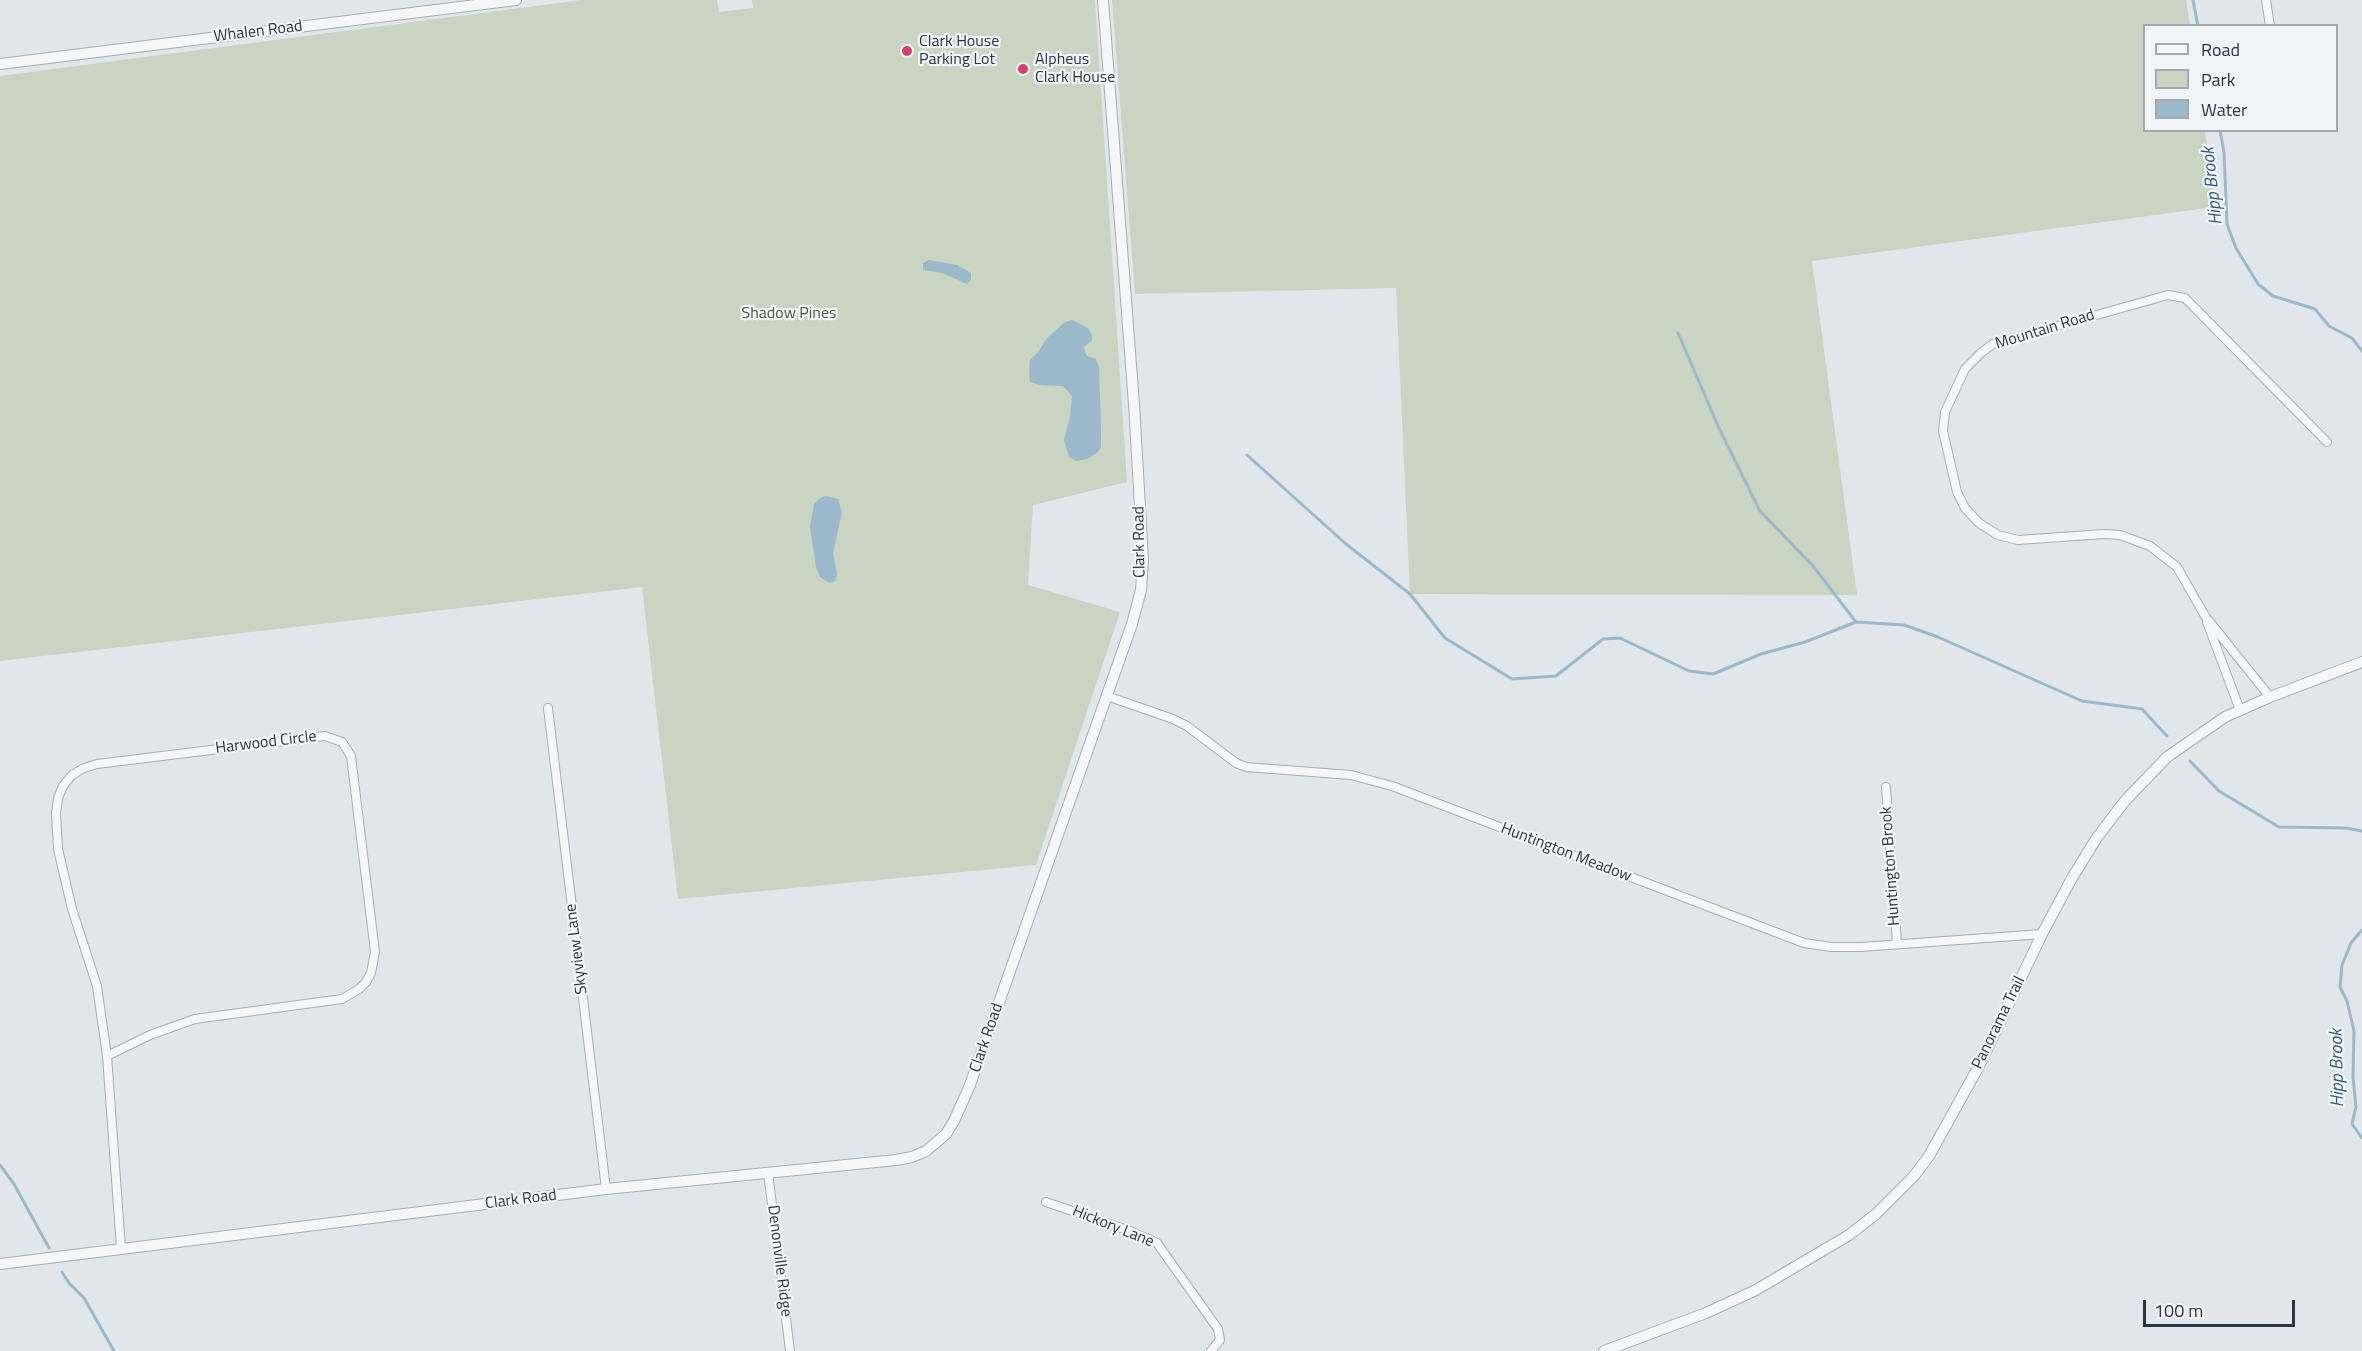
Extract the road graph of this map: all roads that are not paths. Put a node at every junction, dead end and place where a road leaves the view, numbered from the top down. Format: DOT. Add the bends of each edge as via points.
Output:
graph roads {
  1 [pos="516,0"];
  2 [pos="1103,0"];
  3 [pos="2266,0"];
  4 [pos="2270,24"];
  5 [pos="0,64"];
  6 [pos="2327,442"];
  7 [pos="2205,616"];
  8 [pos="2362,662"];
  9 [pos="1107,696"];
  10 [pos="2271,697"];
  11 [pos="548,708"];
  12 [pos="2240,710"];
  13 [pos="1886,787"];
  14 [pos="2042,934"];
  15 [pos="1897,945"];
  16 [pos="107,1056"];
  17 [pos="768,1172"];
  18 [pos="606,1189"];
  19 [pos="1046,1203"];
  20 [pos="121,1248"];
  21 [pos="0,1264"];
  22 [pos="790,1351"];
  23 [pos="1211,1351"];
  24 [pos="1604,1351"];
  1 -- 5 [label="street, Whalen Road"];
  2 -- 9 [label="street, Clark Road" via="1143,559 1137,606"];
  3 -- 4 [label="street"];
  6 -- 7 [label="street, Mountain Road" via="2185,298 2168,295 1993,344 1965,369 1947,405 1943,432 1957,492 1971,516 1986,529 2009,538 2104,534 2120,535 2150,546 2177,567"];
  7 -- 10 [label="street, Mountain Road"];
  7 -- 12 [label="street, Mountain Road"];
  8 -- 10 [label="street, Panorama Trail"];
  9 -- 15 [label="street, Huntington Meadow" via="1187,726 1246,767 1351,775 1374,781 1804,943 1831,947"];
  9 -- 17 [label="street, Clark Road" via="970,1085 946,1134 936,1145 912,1157"];
  10 -- 12 [label="street, Panorama Trail"];
  11 -- 18 [label="street, Skyview Lane"];
  12 -- 14 [label="street, Panorama Trail" via="2174,752 2130,794 2096,838"];
  13 -- 15 [label="street, Huntington Brook"];
  14 -- 15 [label="street, Huntington Meadow"];
  14 -- 24 [label="street, Panorama Trail" via="1979,1066 1929,1156 1876,1214 1849,1235 1756,1290"];
  16 -- 16 [label="street, Harwood Circle" via="98,986 72,909 58,849 56,813 63,786 84,768 109,762 325,736 342,742 351,756 375,952 366,982 349,996 330,1002 195,1019"];
  16 -- 20 [label="street, Harwood Circle"];
  17 -- 18 [label="street, Clark Road"];
  17 -- 22 [label="street, Denonville Ridge"];
  18 -- 20 [label="street, Clark Road"];
  19 -- 23 [label="street, Hickory Lane" via="1157,1243 1220,1333 1220,1340"];
  20 -- 21 [label="street, Clark Road"];
}
